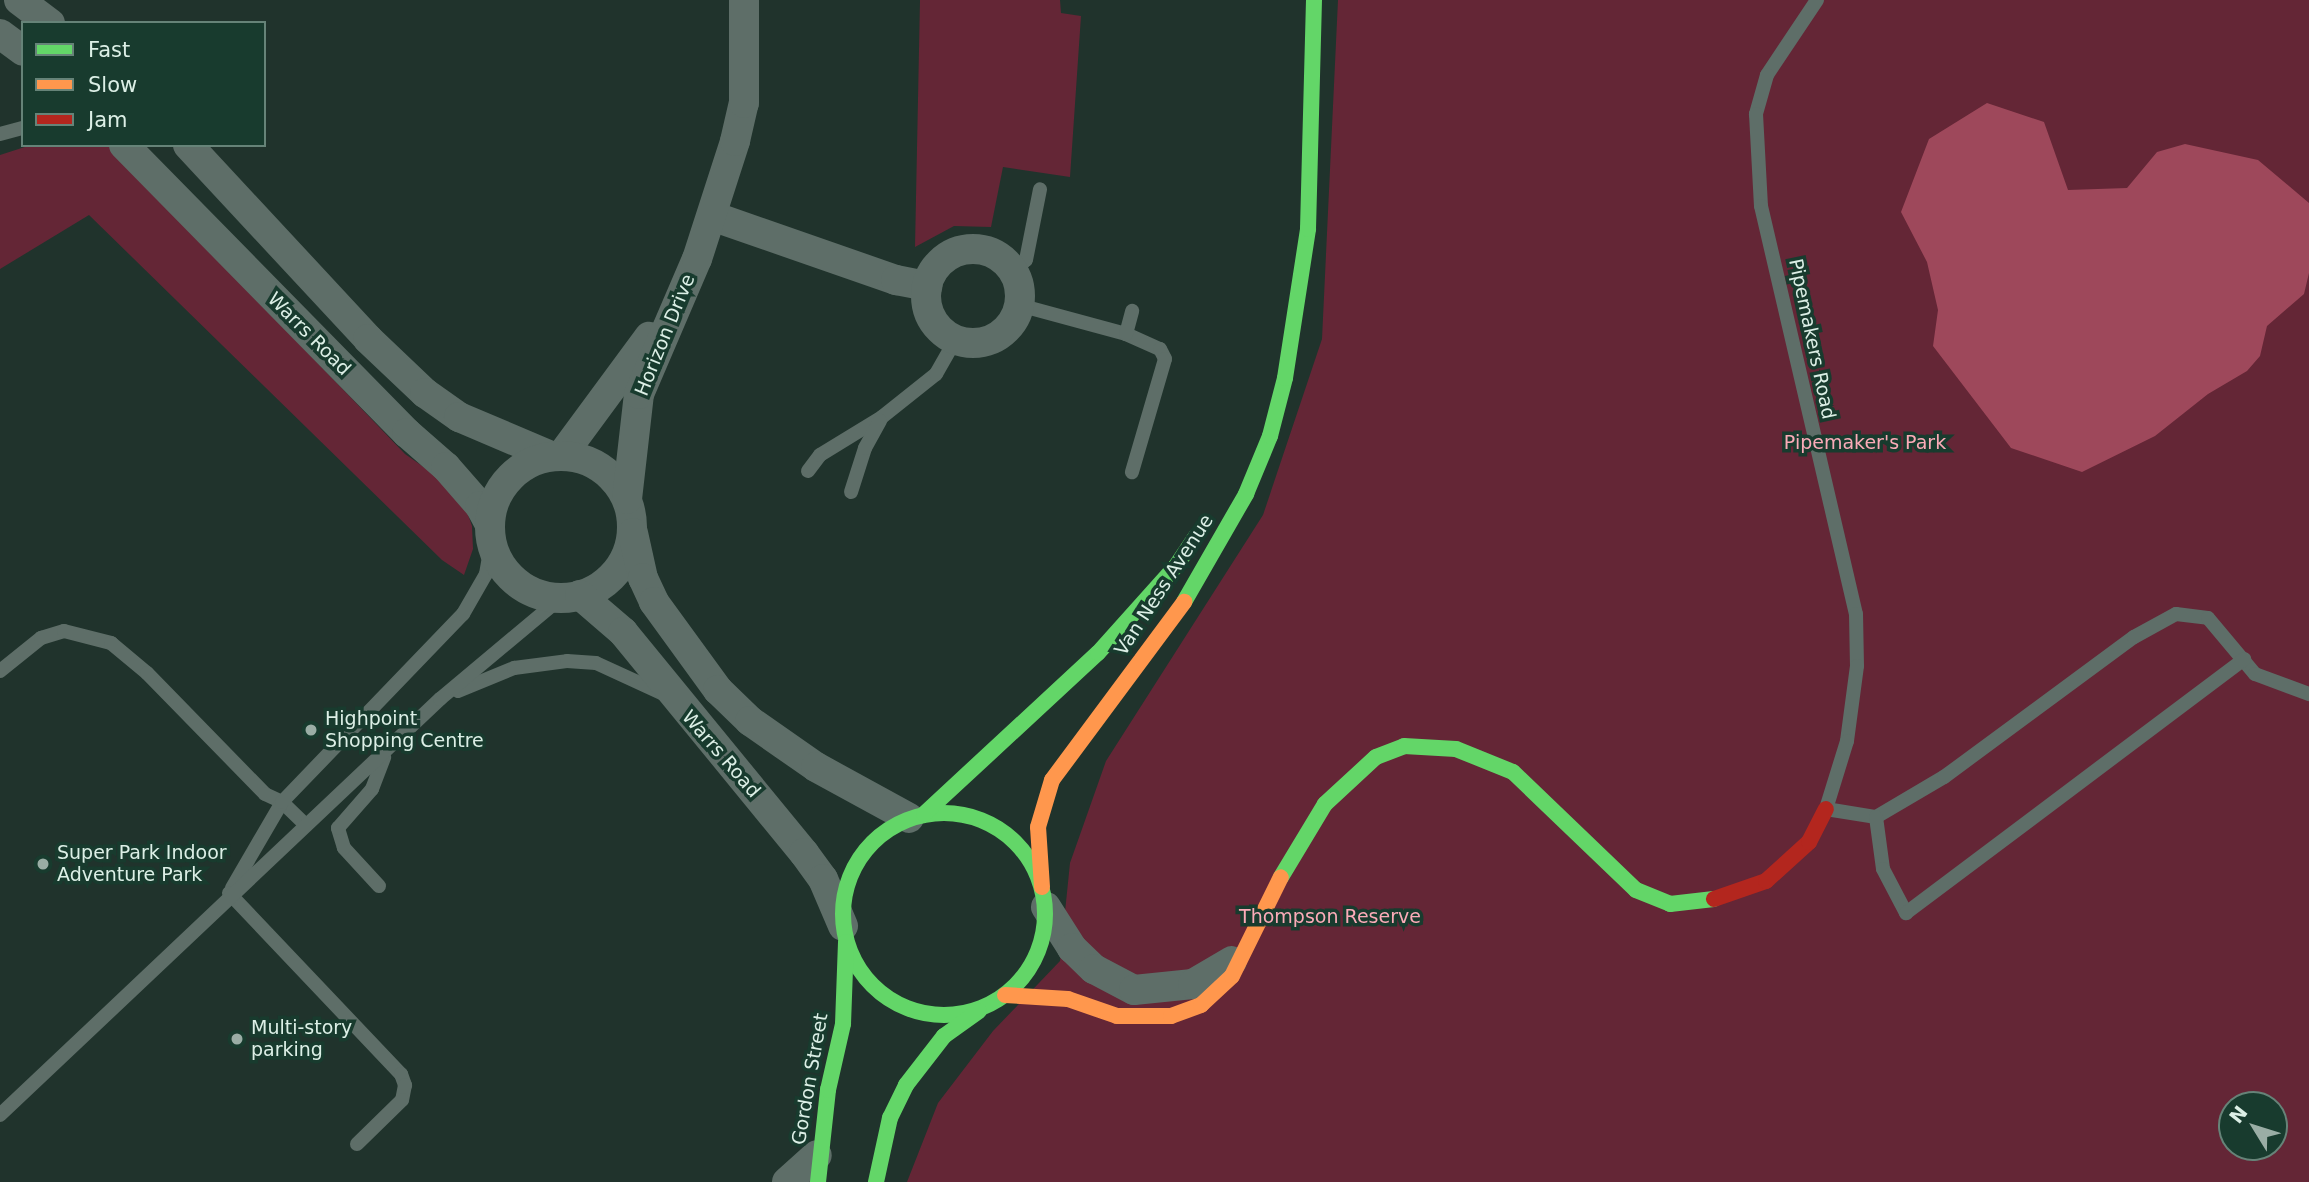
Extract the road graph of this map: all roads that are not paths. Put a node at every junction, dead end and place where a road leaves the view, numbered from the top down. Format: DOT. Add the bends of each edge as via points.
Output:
graph roads {
  1 [pos="19,0"];
  2 [pos="744,0"];
  3 [pos="1314,0"];
  4 [pos="1816,0"];
  5 [pos="47,21"];
  6 [pos="21,129"];
  7 [pos="0,134"];
  8 [pos="126,147"];
  9 [pos="190,147"];
  10 [pos="1040,189"];
  11 [pos="712,216"];
  12 [pos="1013,270"];
  13 [pos="927,286"];
  14 [pos="1297,288"];
  15 [pos="1019,305"];
  16 [pos="1132,311"];
  17 [pos="1126,334"];
  18 [pos="956,339"];
  19 [pos="883,417"];
  20 [pos="1256,417"];
  21 [pos="557,456"];
  22 [pos="808,471"];
  23 [pos="1132,472"];
  24 [pos="851,492"];
  25 [pos="630,511"];
  26 [pos="1205,524"];
  27 [pos="491,535"];
  28 [pos="571,597"];
  29 [pos="2244,659"];
  30 [pos="0,671"];
  31 [pos="2309,694"];
  32 [pos="440,699"];
  33 [pos="674,699"];
  34 [pos="386,752"];
  35 [pos="282,802"];
  36 [pos="1826,810"];
  37 [pos="916,816"];
  38 [pos="1876,817"];
  39 [pos="306,824"];
  40 [pos="379,886"];
  41 [pos="231,895"];
  42 [pos="1044,897"];
  43 [pos="845,934"];
  44 [pos="1253,936"];
  45 [pos="1005,995"];
  46 [pos="987,1006"];
  47 [pos="0,1115"];
  48 [pos="357,1144"];
  49 [pos="817,1169"];
  50 [pos="786,1182"];
  51 [pos="876,1182"];
  1 -- 5 [label="street"];
  2 -- 11 [label="street, Horizon Drive" via="744,103"];
  3 -- 14 [label="main road, Van Ness Avenue" via="1314,137 1308,229"];
  4 -- 36 [label="lane, Pipemakers Road" via="1767,75 1756,114 1761,206 1856,614 1857,666 1847,741"];
  6 -- 7 [label="lane"];
  8 -- 27 [label="street, Warrs Road" via="407,433 446,467 480,506"];
  9 -- 21 [label="street, Warrs Road" via="401,373 459,417"];
  10 -- 12 [label="lane" via="1026,260"];
  11 -- 13 [label="street" via="896,280"];
  11 -- 21 [label="street, Horizon Drive" via="654,330"];
  11 -- 25 [label="street, Horizon Drive" via="639,394"];
  12 -- 13 [label="street" via="994,253 965,249 940,261"];
  12 -- 15 [label="street"];
  13 -- 18 [label="street" via="932,320"];
  14 -- 20 [label="main road, Van Ness Avenue"];
  14 -- 42 [label="main road, Van Ness Avenue" via="1285,378 1270,436 1246,494 1169,623 1067,754 1041,803 1038,827"];
  15 -- 17 [label="lane"];
  15 -- 18 [label="street" via="999,334 977,342"];
  16 -- 17 [label="lane"];
  17 -- 23 [label="lane" via="1160,349 1165,359"];
  18 -- 19 [label="lane" via="936,374"];
  19 -- 22 [label="lane" via="835,444"];
  19 -- 24 [label="lane" via="865,449"];
  21 -- 25 [label="street" via="601,468"];
  21 -- 27 [label="street" via="527,464 508,479 495,500"];
  25 -- 28 [label="street" via="629,546 619,568 602,585"];
  25 -- 37 [label="street, Warrs Road" via="637,557 654,602 718,690 750,721 807,761"];
  26 -- 37 [label="main road, Van Ness Avenue" via="1176,566 1098,653"];
  27 -- 28 [label="street" via="510,577 542,596"];
  27 -- 35 [label="lane" via="486,574 463,614"];
  28 -- 32 [label="lane"];
  28 -- 33 [label="street, Warrs Road" via="624,632"];
  29 -- 31 [label="lane" via="2255,674"];
  29 -- 38 [label="lane" via="2208,618 2176,614 2134,637 1944,777"];
  29 -- 38 [label="lane" via="1906,913 1883,869"];
  30 -- 35 [label="lane" via="41,638 64,631 111,643 147,673 265,794"];
  32 -- 33 [label="lane" via="514,668 557,661 596,663"];
  32 -- 34 [label="lane"];
  33 -- 43 [label="street, Warrs Road" via="823,879"];
  34 -- 39 [label="lane"];
  34 -- 40 [label="lane" via="372,789 338,828 344,848"];
  35 -- 39 [label="lane"];
  35 -- 41 [label="lane"];
  36 -- 38 [label="lane"];
  36 -- 44 [label="main road, Pipemakers Road" via="1809,842 1766,881 1702,903 1670,904 1636,890 1615,873 1513,772 1456,749 1404,746 1376,757 1325,804"];
  37 -- 42 [label="main road" via="949,812 998,827 1033,863"];
  37 -- 43 [label="main road" via="885,831 858,862 844,899"];
  39 -- 41 [label="lane"];
  41 -- 47 [label="lane"];
  41 -- 48 [label="lane" via="401,1074 404,1094"];
  42 -- 44 [label="street" via="1072,948 1094,969 1134,990 1183,986 1215,975"];
  42 -- 45 [label="main road" via="1045,927 1032,965"];
  43 -- 46 [label="main road" via="858,968 876,990 901,1006 939,1015"];
  43 -- 49 [label="main road, Gordon Street" via="843,1024"];
  44 -- 45 [label="main road, Pipemakers Road" via="1218,992 1201,1005 1171,1016 1117,1016 1068,999"];
  45 -- 46 [label="main road"];
  46 -- 51 [label="main road" via="944,1036 906,1085 890,1118"];
  49 -- 50 [label="street"];
}
